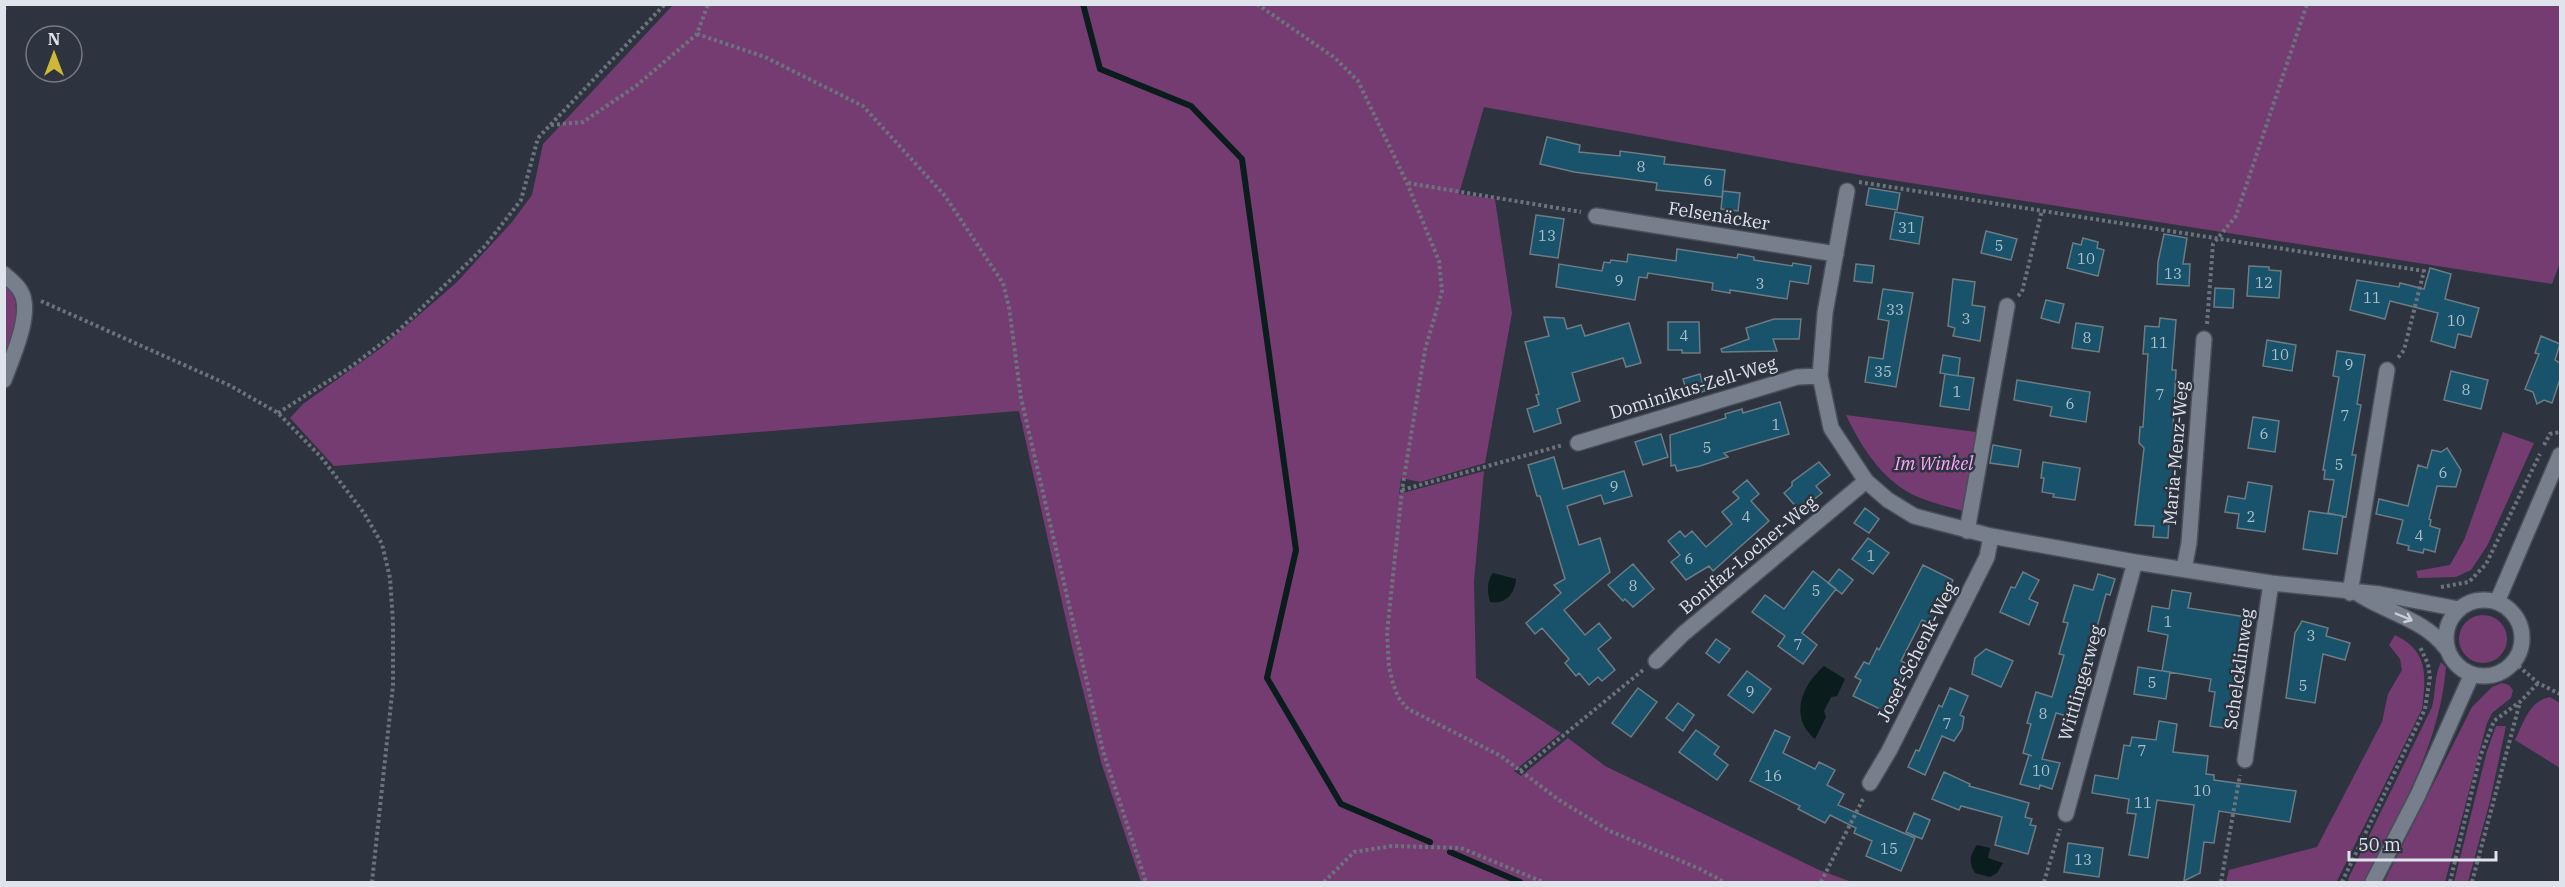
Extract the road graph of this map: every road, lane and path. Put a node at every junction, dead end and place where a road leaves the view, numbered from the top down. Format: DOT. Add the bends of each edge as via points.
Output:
graph roads {
  1 [pos="6,4"];
  2 [pos="665,4"];
  3 [pos="708,4"];
  4 [pos="1257,4"];
  5 [pos="2307,4"];
  6 [pos="4,10"];
  7 [pos="697,34"];
  8 [pos="550,125"];
  9 [pos="1407,183"];
  10 [pos="1847,191"];
  11 [pos="2042,210"];
  12 [pos="1596,216"];
  13 [pos="2219,237"];
  14 [pos="1836,254"];
  15 [pos="4,274"];
  16 [pos="21,292"];
  17 [pos="2007,306"];
  18 [pos="2204,339"];
  19 [pos="2387,370"];
  20 [pos="1820,376"];
  21 [pos="4,380"];
  22 [pos="278,412"];
  23 [pos="1578,443"];
  24 [pos="2560,454"];
  25 [pos="2533,466"];
  26 [pos="1866,481"];
  27 [pos="1402,490"];
  28 [pos="1967,531"];
  29 [pos="1991,536"];
  30 [pos="2135,562"];
  31 [pos="2184,569"];
  32 [pos="2271,583"];
  33 [pos="2354,593"];
  34 [pos="2497,602"];
  35 [pos="2423,603"];
  36 [pos="2459,609"];
  37 [pos="2414,622"];
  38 [pos="2446,648"];
  39 [pos="1656,661"];
  40 [pos="2514,662"];
  41 [pos="2472,674"];
  42 [pos="2538,683"];
  43 [pos="2560,694"];
  44 [pos="2521,701"];
  45 [pos="2245,760"];
  46 [pos="1520,771"];
  47 [pos="1870,783"];
  48 [pos="2066,814"];
  49 [pos="372,882"];
  50 [pos="1146,882"];
  51 [pos="1324,882"];
  52 [pos="1543,882"];
  53 [pos="1724,882"];
  54 [pos="1821,882"];
  55 [pos="2044,882"];
  56 [pos="2222,882"];
  57 [pos="2342,882"];
  58 [pos="2373,882"];
  59 [pos="2450,882"];
  60 [pos="2472,882"];
  1 -- 6 [label="path"];
  2 -- 8 [label="path"];
  3 -- 7 [label="path"];
  4 -- 9 [label="path" via="1335,57 1358,81"];
  5 -- 13 [label="path" via="2236,216"];
  7 -- 8 [label="path" via="636,86 583,122"];
  7 -- 50 [label="path" via="765,57 863,106 945,196 1003,283 1021,398 1103,752"];
  8 -- 22 [label="path" via="538,138 522,200 485,246 399,330 352,366"];
  9 -- 12 [label="path"];
  9 -- 27 [label="path" via="1439,261 1442,291 1425,350"];
  10 -- 11 [label="path" via="1849,180"];
  10 -- 14 [label="street"];
  11 -- 13 [label="path"];
  11 -- 17 [label="path" via="2022,292"];
  12 -- 14 [label="street, Felsenäcker"];
  13 -- 18 [label="path" via="2213,244"];
  13 -- 19 [label="path" via="2424,271 2404,350"];
  14 -- 20 [label="street"];
  15 -- 16 [label="street"];
  16 -- 21 [label="street" via="23,323"];
  16 -- 22 [label="path" via="229,385"];
  17 -- 28 [label="street"];
  18 -- 31 [label="street, Maria-Menz-Weg"];
  19 -- 33 [label="street"];
  20 -- 23 [label="street, Dominikus-Zell-Weg" via="1797,377"];
  20 -- 26 [label="street" via="1831,428"];
  22 -- 49 [label="path" via="321,457 364,513 382,544 390,578 393,686"];
  23 -- 27 [label="path"];
  24 -- 34 [label="street"];
  25 -- 35 [label="path" via="2479,574 2469,582 2438,587 2426,595"];
  26 -- 28 [label="street" via="1914,516"];
  26 -- 39 [label="street, Bonifaz-Locher-Weg"];
  27 -- 46 [label="path" via="1388,633 1389,667 1398,697 1408,709 1501,756"];
  28 -- 29 [label="street"];
  29 -- 30 [label="street"];
  29 -- 47 [label="street, Josef-Schenk-Weg" via="1987,557"];
  30 -- 31 [label="street"];
  30 -- 48 [label="street, Wittlingerweg"];
  31 -- 32 [label="street"];
  32 -- 33 [label="street"];
  32 -- 45 [label="street, Schelcklinweg"];
  33 -- 35 [label="street"];
  33 -- 37 [label="street, one-way"];
  34 -- 36 [label="street" via="2477,600"];
  34 -- 40 [label="street" via="2511,612 2521,628 2520,651"];
  35 -- 36 [label="street"];
  36 -- 38 [label="street" via="2445,634"];
  37 -- 38 [label="street" via="2436,634"];
  37 -- 57 [label="path" via="2409,635 2421,649 2430,677 2426,709"];
  38 -- 41 [label="street" via="2452,660"];
  39 -- 46 [label="path"];
  40 -- 41 [label="street" via="2494,675"];
  40 -- 42 [label="path"];
  41 -- 58 [label="street" via="2418,795"];
  42 -- 43 [label="path"];
  42 -- 44 [label="path"];
  44 -- 59 [label="path" via="2494,721 2480,757"];
  44 -- 60 [label="path"];
  45 -- 56 [label="path" via="2239,775"];
  46 -- 53 [label="path" via="1610,831"];
  47 -- 54 [label="path"];
  48 -- 55 [label="path"];
  51 -- 52 [label="path" via="1354,852 1392,846 1461,848"];
}
